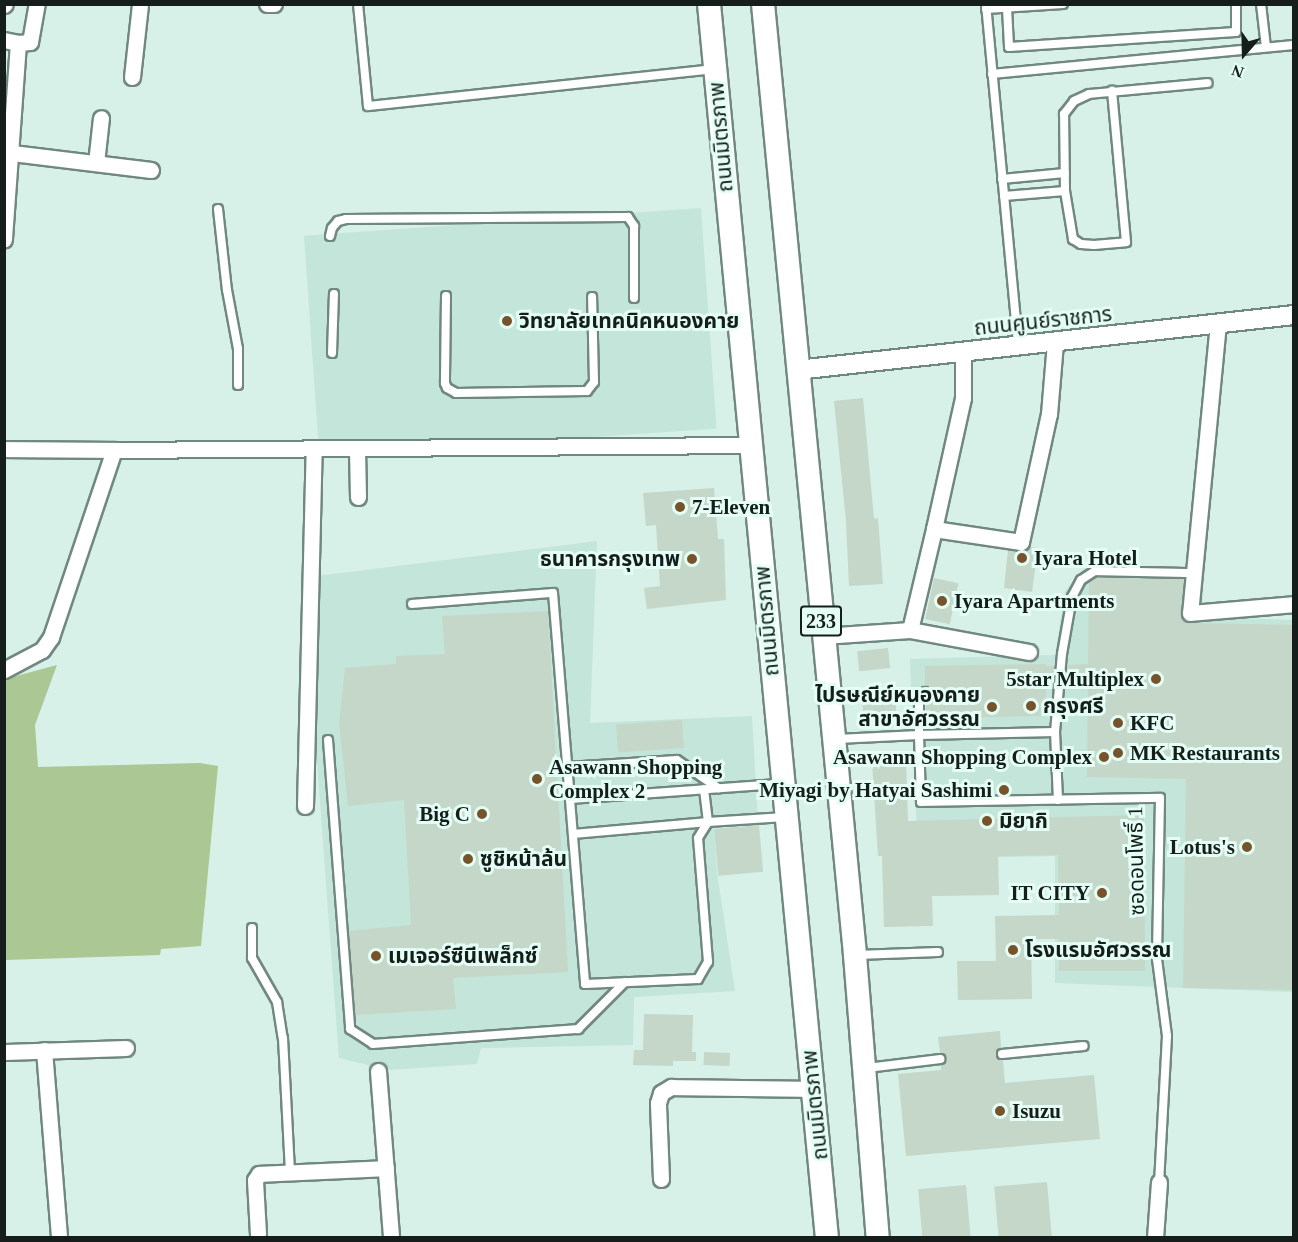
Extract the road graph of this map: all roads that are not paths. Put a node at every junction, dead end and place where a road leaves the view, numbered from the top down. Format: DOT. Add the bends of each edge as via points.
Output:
graph roads {
  1 [pos="37,4"];
  2 [pos="140,4"];
  3 [pos="267,4"];
  4 [pos="274,4"];
  5 [pos="358,4"];
  6 [pos="709,4"];
  7 [pos="763,4"];
  8 [pos="1063,4"];
  9 [pos="1236,4"];
  10 [pos="1261,4"];
  11 [pos="986,7"];
  12 [pos="1007,8"];
  13 [pos="11,42"];
  14 [pos="1293,45"];
  15 [pos="1266,47"];
  16 [pos="715,69"];
  17 [pos="992,74"];
  18 [pos="132,77"];
  19 [pos="1207,82"];
  20 [pos="1112,91"];
  21 [pos="100,118"];
  22 [pos="8,152"];
  23 [pos="96,163"];
  24 [pos="151,170"];
  25 [pos="1065,173"];
  26 [pos="1002,179"];
  27 [pos="1065,191"];
  28 [pos="1004,196"];
  29 [pos="218,208"];
  30 [pos="330,236"];
  31 [pos="4,240"];
  32 [pos="334,294"];
  33 [pos="446,296"];
  34 [pos="592,297"];
  35 [pos="634,298"];
  36 [pos="1293,315"];
  37 [pos="1218,323"];
  38 [pos="1055,342"];
  39 [pos="1018,345"];
  40 [pos="963,352"];
  41 [pos="332,353"];
  42 [pos="798,370"];
  43 [pos="238,385"];
  44 [pos="751,445"];
  45 [pos="357,448"];
  46 [pos="4,449"];
  47 [pos="314,449"];
  48 [pos="114,450"];
  49 [pos="358,497"];
  50 [pos="934,529"];
  51 [pos="1194,573"];
  52 [pos="412,604"];
  53 [pos="1293,604"];
  54 [pos="910,630"];
  55 [pos="823,636"];
  56 [pos="1029,652"];
  57 [pos="4,670"];
  58 [pos="925,692"];
  59 [pos="1055,732"];
  60 [pos="919,735"];
  61 [pos="328,740"];
  62 [pos="834,740"];
  63 [pos="567,767"];
  64 [pos="783,784"];
  65 [pos="718,788"];
  66 [pos="704,789"];
  67 [pos="570,799"];
  68 [pos="1058,800"];
  69 [pos="305,806"];
  70 [pos="786,817"];
  71 [pos="708,822"];
  72 [pos="573,834"];
  73 [pos="252,928"];
  74 [pos="939,952"];
  75 [pos="855,955"];
  76 [pos="625,982"];
  77 [pos="1084,1046"];
  78 [pos="126,1048"];
  79 [pos="44,1050"];
  80 [pos="4,1052"];
  81 [pos="1002,1054"];
  82 [pos="940,1059"];
  83 [pos="865,1068"];
  84 [pos="378,1071"];
  85 [pos="813,1089"];
  86 [pos="386,1168"];
  87 [pos="290,1172"];
  88 [pos="661,1179"];
  89 [pos="1159,1182"];
  90 [pos="258,1234"];
  91 [pos="59,1238"];
  92 [pos="390,1238"];
  93 [pos="827,1238"];
  94 [pos="878,1238"];
  95 [pos="1155,1238"];
  1 -- 13 [label="street" via="30,42"];
  2 -- 18 [label="street"];
  3 -- 4 [label="street"];
  5 -- 16 [label="lane" via="368,106"];
  6 -- 16 [label="main road, ถนนมิตรภาพ / 233"];
  7 -- 42 [label="main road, 233"];
  8 -- 12 [label="lane"];
  9 -- 12 [label="lane" via="1236,32 1009,47"];
  10 -- 15 [label="lane"];
  11 -- 12 [label="lane"];
  11 -- 17 [label="lane"];
  13 -- 22 [label="street"];
  14 -- 15 [label="lane"];
  15 -- 17 [label="lane"];
  16 -- 44 [label="main road, ถนนมิตรภาพ / 233"];
  17 -- 26 [label="lane"];
  19 -- 20 [label="lane"];
  20 -- 25 [label="lane" via="1089,93 1074,100 1064,114"];
  20 -- 27 [label="lane" via="1126,242 1094,245 1073,239"];
  21 -- 23 [label="street"];
  22 -- 23 [label="street"];
  22 -- 31 [label="street"];
  23 -- 24 [label="street"];
  25 -- 26 [label="lane"];
  25 -- 27 [label="lane"];
  26 -- 28 [label="lane"];
  27 -- 28 [label="lane"];
  28 -- 39 [label="lane"];
  29 -- 43 [label="lane" via="238,349"];
  30 -- 35 [label="lane" via="332,228 346,219 628,217 634,225"];
  32 -- 41 [label="lane"];
  33 -- 34 [label="lane" via="445,384 456,393 587,391 594,382"];
  36 -- 37 [label="street, ถนนศูนย์ราชการ"];
  37 -- 38 [label="street, ถนนศูนย์ราชการ"];
  37 -- 51 [label="street"];
  38 -- 39 [label="street, ถนนศูนย์ราชการ"];
  38 -- 50 [label="street" via="1049,414 1021,542"];
  39 -- 40 [label="street, ถนนศูนย์ราชการ"];
  40 -- 42 [label="street, ถนนศูนย์ราชการ"];
  40 -- 50 [label="street" via="963,398"];
  42 -- 55 [label="main road, 233"];
  44 -- 45 [label="street"];
  44 -- 64 [label="main road, ถนนมิตรภาพ / 233"];
  45 -- 47 [label="street"];
  45 -- 49 [label="street"];
  46 -- 48 [label="street"];
  47 -- 48 [label="street"];
  47 -- 69 [label="street"];
  48 -- 57 [label="street" via="51,637 42,650"];
  50 -- 54 [label="street"];
  51 -- 53 [label="street" via="1190,613"];
  51 -- 59 [label="lane" via="1095,571 1081,580 1072,597 1062,654"];
  52 -- 63 [label="lane" via="553,593"];
  54 -- 55 [label="street"];
  54 -- 56 [label="street"];
  55 -- 62 [label="main road, 233"];
  58 -- 60 [label="lane" via="919,697"];
  59 -- 60 [label="lane"];
  59 -- 68 [label="lane"];
  60 -- 62 [label="lane"];
  60 -- 68 [label="lane, ซอดอนโพธิ์ 1" via="921,802"];
  61 -- 76 [label="lane" via="350,1029 373,1044 578,1029"];
  62 -- 75 [label="main road, 233"];
  63 -- 65 [label="lane" via="677,760"];
  63 -- 67 [label="lane"];
  64 -- 65 [label="lane"];
  64 -- 70 [label="main road, ถนนมิตรภาพ / 233"];
  65 -- 66 [label="lane"];
  66 -- 67 [label="lane"];
  66 -- 71 [label="lane"];
  67 -- 72 [label="lane"];
  68 -- 89 [label="lane, ซอดอนโพธิ์ 1" via="1160,798 1157,959 1167,1036"];
  70 -- 71 [label="lane"];
  70 -- 85 [label="main road, ถนนมิตรภาพ / 233"];
  71 -- 72 [label="lane"];
  71 -- 76 [label="lane" via="698,838 708,962 698,979"];
  72 -- 76 [label="lane" via="585,984"];
  73 -- 87 [label="lane" via="252,958 277,1002 283,1038"];
  74 -- 75 [label="lane"];
  75 -- 83 [label="main road, 233"];
  77 -- 81 [label="lane"];
  78 -- 79 [label="street"];
  79 -- 80 [label="street"];
  79 -- 91 [label="street"];
  82 -- 83 [label="lane"];
  83 -- 94 [label="main road, 233"];
  84 -- 86 [label="street"];
  85 -- 88 [label="street" via="671,1087 661,1093 658,1103"];
  85 -- 93 [label="main road, ถนนมิตรภาพ / 233"];
  86 -- 87 [label="street"];
  86 -- 92 [label="street"];
  87 -- 90 [label="street" via="256,1176"];
  89 -- 95 [label="street, ซอดอนโพธิ์ 1"];
}
